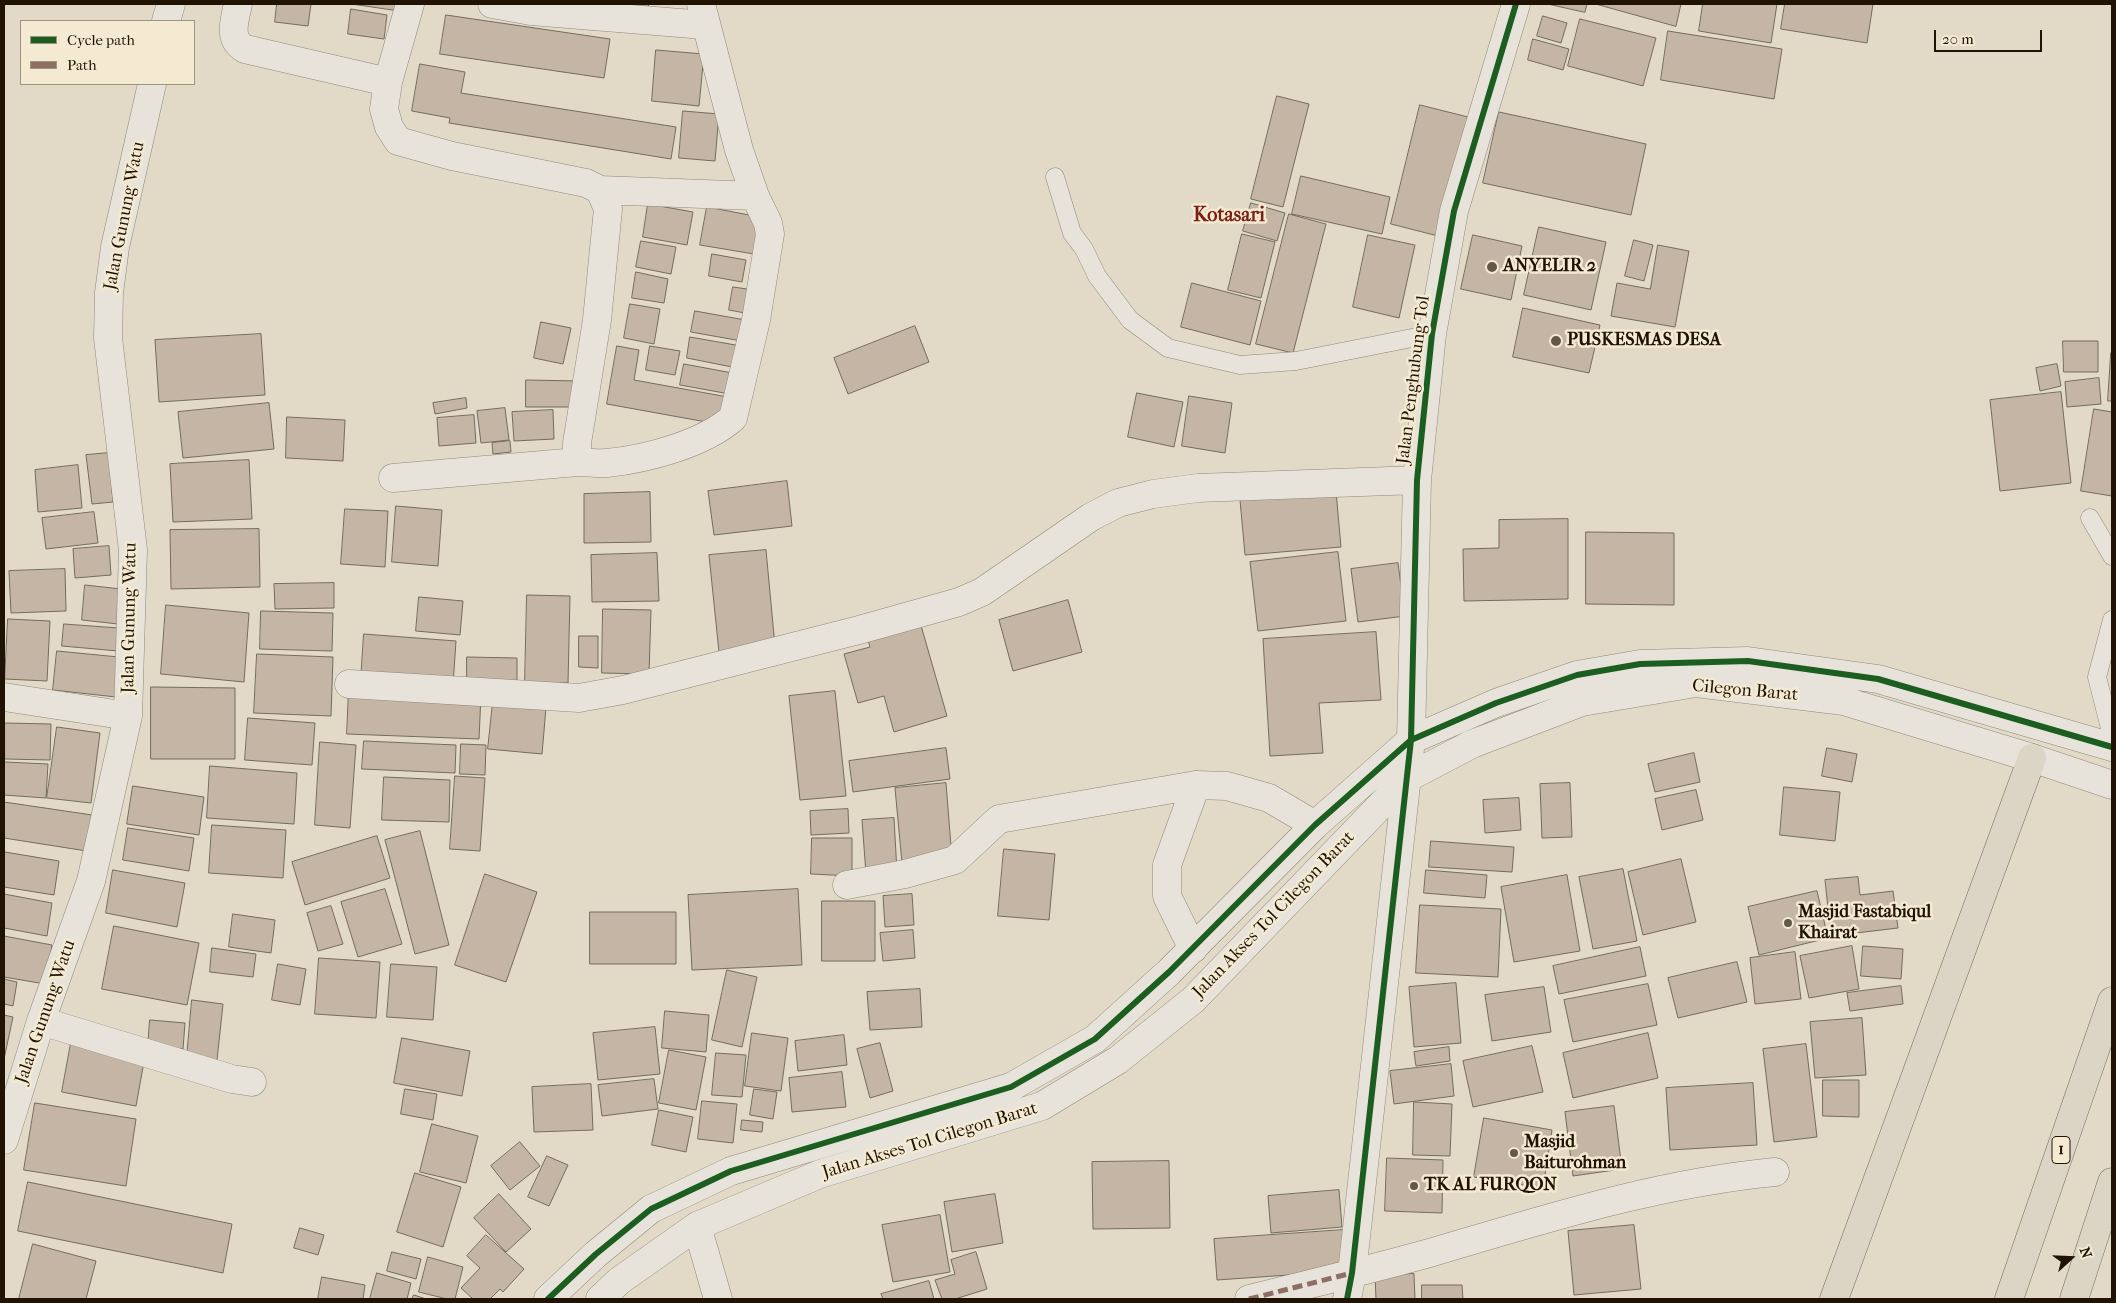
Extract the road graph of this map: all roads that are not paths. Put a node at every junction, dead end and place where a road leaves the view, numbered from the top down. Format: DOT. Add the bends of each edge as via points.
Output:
graph roads {
  1 [pos="170,4"];
  2 [pos="238,4"];
  3 [pos="410,4"];
  4 [pos="492,4"];
  5 [pos="1516,4"];
  6 [pos="703,15"];
  7 [pos="166,20"];
  8 [pos="388,82"];
  9 [pos="152,85"];
  10 [pos="1055,176"];
  11 [pos="600,190"];
  12 [pos="755,196"];
  13 [pos="1432,334"];
  14 [pos="577,462"];
  15 [pos="393,478"];
  16 [pos="1417,480"];
  17 [pos="2090,518"];
  18 [pos="2112,556"];
  19 [pos="2112,620"];
  20 [pos="349,684"];
  21 [pos="4,697"];
  22 [pos="128,716"];
  23 [pos="2112,736"];
  24 [pos="1411,740"];
  25 [pos="2112,747"];
  26 [pos="2032,758"];
  27 [pos="1407,778"];
  28 [pos="1196,785"];
  29 [pos="2112,785"];
  30 [pos="1315,825"];
  31 [pos="847,885"];
  32 [pos="1192,948"];
  33 [pos="2112,1001"];
  34 [pos="41,1021"];
  35 [pos="252,1082"];
  36 [pos="4,1140"];
  37 [pos="1776,1172"];
  38 [pos="2112,1182"];
  39 [pos="697,1226"];
  40 [pos="1350,1286"];
  41 [pos="548,1299"];
  42 [pos="600,1299"];
  43 [pos="718,1299"];
  44 [pos="1250,1299"];
  45 [pos="1834,1299"];
  46 [pos="2009,1299"];
  47 [pos="2074,1299"];
  1 -- 7 [label="street"];
  2 -- 8 [label="street" via="233,34 238,45 245,49"];
  3 -- 8 [label="street"];
  4 -- 6 [label="street" via="531,11"];
  5 -- 13 [label="street, Jalan Penghubung Tol" via="1454,210"];
  6 -- 12 [label="street" via="739,150"];
  8 -- 11 [label="street" via="384,109 389,127 398,141 452,156 586,183"];
  9 -- 22 [label="street, Jalan Gunung Watu" via="109,292 108,338 133,550"];
  10 -- 13 [label="lane" via="1072,233 1097,276 1130,320 1168,348 1240,365 1296,361"];
  11 -- 12 [label="street"];
  11 -- 14 [label="street" via="608,209 597,320 577,443"];
  12 -- 14 [label="street" via="770,234 756,320 733,418 721,429 654,456 605,464"];
  13 -- 16 [label="street, Jalan Penghubung Tol"];
  14 -- 15 [label="street"];
  16 -- 20 [label="street" via="1198,488 1127,500 1091,517 982,592 959,602 588,697"];
  16 -- 24 [label="street, Jalan Penghubung Tol"];
  17 -- 18 [label="lane"];
  19 -- 23 [label="lane" via="2096,677"];
  21 -- 22 [label="street"];
  22 -- 34 [label="street, Jalan Gunung Watu" via="92,881"];
  24 -- 25 [label="street" via="1496,703 1577,675 1640,664 1748,660 1878,679"];
  24 -- 27 [label="street, Jalan Penghubung Tol"];
  24 -- 30 [label="street"];
  26 -- 27 [label="street, Cilegon Barat" via="1844,701 1696,683 1582,702 1472,744"];
  26 -- 29 [label="street, Cilegon Barat"];
  26 -- 45 [label="highway"];
  27 -- 39 [label="street, Jalan Akses Tol Cilegon Barat" via="1193,1000 1118,1060 1042,1106 820,1174"];
  27 -- 40 [label="street, Jalan Penghubung Tol"];
  28 -- 30 [label="street" via="1227,786 1269,798"];
  28 -- 31 [label="street" via="999,819 955,860"];
  28 -- 32 [label="street" via="1167,865 1167,896"];
  30 -- 32 [label="street"];
  32 -- 41 [label="street" via="1095,1039 1011,1087 731,1171 650,1209"];
  33 -- 46 [label="highway, 1"];
  34 -- 35 [label="street" via="232,1079"];
  34 -- 36 [label="street, Jalan Gunung Watu"];
  37 -- 40 [label="street" via="1726,1176 1630,1197"];
  38 -- 47 [label="highway"];
  39 -- 42 [label="street, Jalan Akses Tol Cilegon Barat" via="619,1281"];
  39 -- 43 [label="street"];
  40 -- 44 [label="street"];
}
